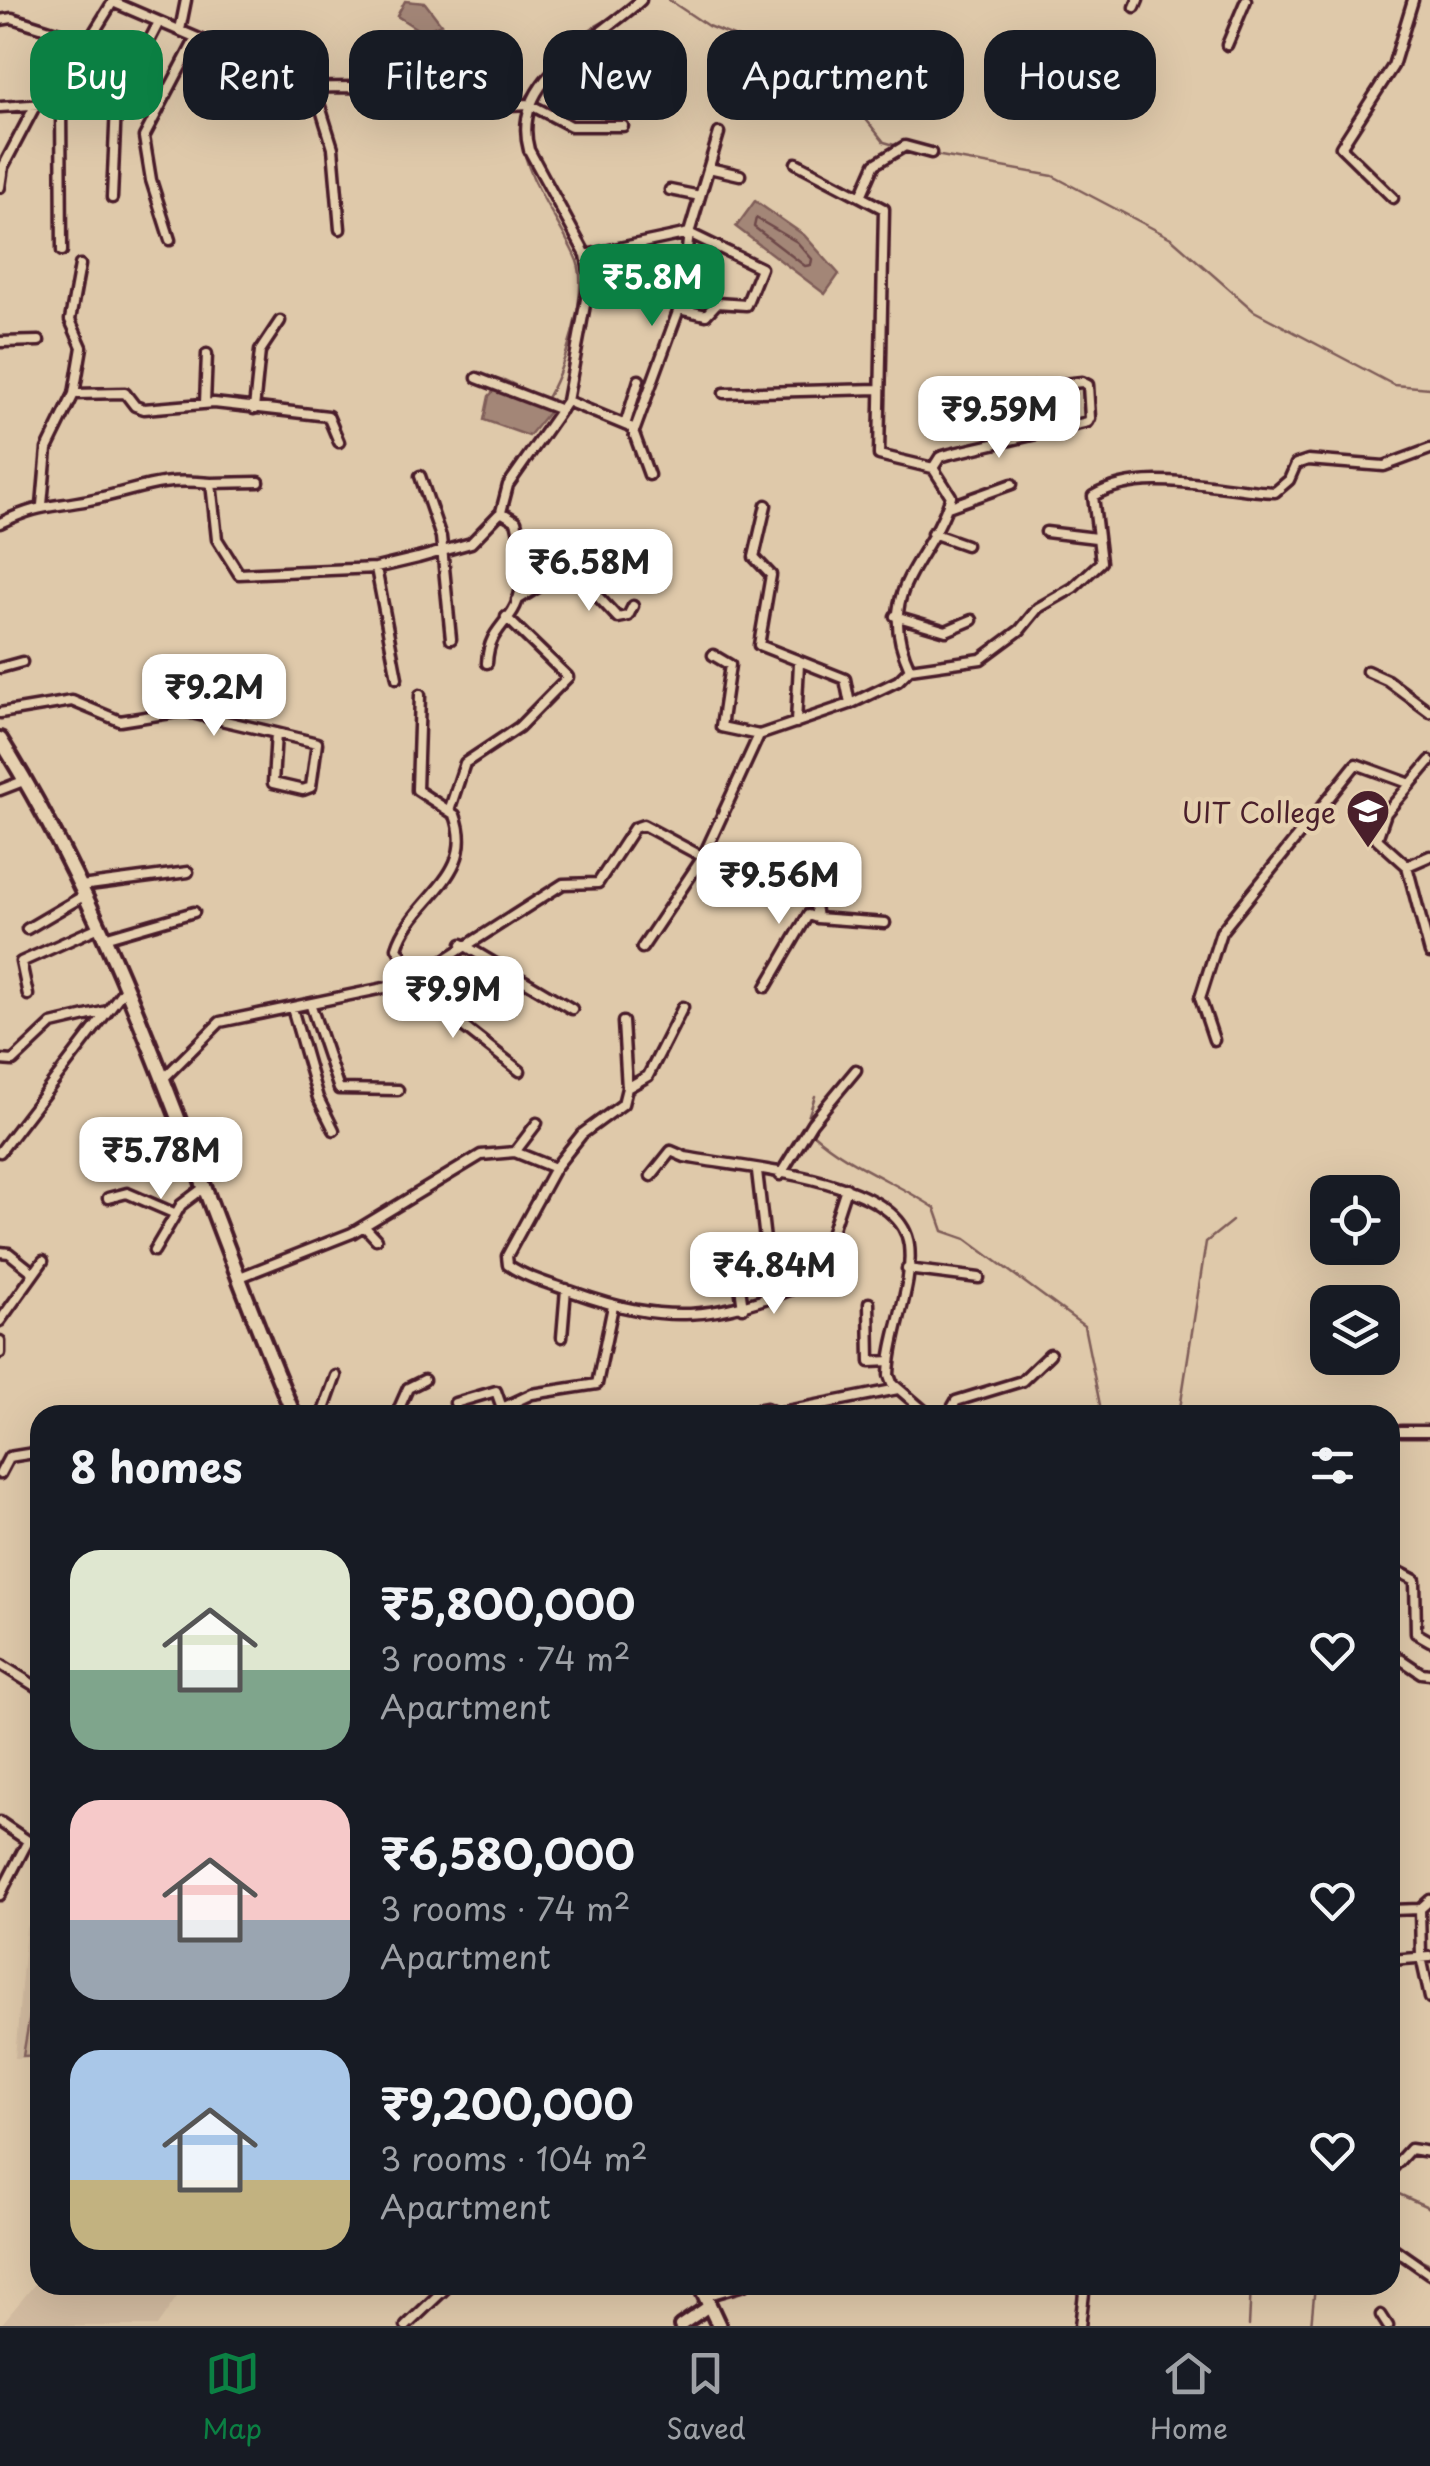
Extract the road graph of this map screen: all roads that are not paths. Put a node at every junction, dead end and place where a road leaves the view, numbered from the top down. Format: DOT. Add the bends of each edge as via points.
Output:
graph roads {
  1 [pos="186,0"];
  2 [pos="641,0"];
  3 [pos="1246,0"];
  4 [pos="1412,0"];
  5 [pos="113,1"];
  6 [pos="0,20"];
  7 [pos="158,22"];
  8 [pos="50,30"];
  9 [pos="95,30"];
  10 [pos="180,30"];
  11 [pos="183,32"];
  12 [pos="1227,45"];
  13 [pos="183,63"];
  14 [pos="329,89"];
  15 [pos="530,104"];
  16 [pos="0,106"];
  17 [pos="30,108"];
  18 [pos="30,116"];
  19 [pos="61,120"];
  20 [pos="324,120"];
  21 [pos="623,126"];
  22 [pos="720,133"];
  23 [pos="932,153"];
  24 [pos="796,163"];
  25 [pos="709,168"];
  26 [pos="740,176"];
  27 [pos="0,187"];
  28 [pos="670,190"];
  29 [pos="700,196"];
  30 [pos="861,196"];
  31 [pos="112,198"];
  32 [pos="1393,198"];
  33 [pos="340,230"];
  34 [pos="689,233"];
  35 [pos="170,240"];
  36 [pos="62,251"];
  37 [pos="586,255"];
  38 [pos="80,265"];
  39 [pos="682,290"];
  40 [pos="280,322"];
  41 [pos="39,341"];
  42 [pos="0,342"];
  43 [pos="207,354"];
  44 [pos="477,378"];
  45 [pos="639,380"];
  46 [pos="1029,388"];
  47 [pos="878,389"];
  48 [pos="724,393"];
  49 [pos="74,394"];
  50 [pos="566,401"];
  51 [pos="204,403"];
  52 [pos="254,410"];
  53 [pos="560,410"];
  54 [pos="628,426"];
  55 [pos="339,442"];
  56 [pos="1430,449"];
  57 [pos="933,468"];
  58 [pos="649,474"];
  59 [pos="420,476"];
  60 [pos="211,482"];
  61 [pos="258,482"];
  62 [pos="1012,484"];
  63 [pos="42,505"];
  64 [pos="766,505"];
  65 [pos="948,507"];
  66 [pos="501,512"];
  67 [pos="0,523"];
  68 [pos="1046,532"];
  69 [pos="932,534"];
  70 [pos="578,536"];
  71 [pos="1096,538"];
  72 [pos="966,545"];
  73 [pos="440,552"];
  74 [pos="376,568"];
  75 [pos="559,574"];
  76 [pos="518,600"];
  77 [pos="633,606"];
  78 [pos="895,616"];
  79 [pos="506,618"];
  80 [pos="972,620"];
  81 [pos="452,640"];
  82 [pos="713,654"];
  83 [pos="22,662"];
  84 [pos="799,663"];
  85 [pos="487,664"];
  86 [pos="0,668"];
  87 [pos="910,669"];
  88 [pos="1367,671"];
  89 [pos="396,678"];
  90 [pos="420,694"];
  91 [pos="850,704"];
  92 [pos="0,712"];
  93 [pos="1430,712"];
  94 [pos="796,722"];
  95 [pos="276,733"];
  96 [pos="759,735"];
  97 [pos="0,738"];
  98 [pos="1430,762"];
  99 [pos="26,780"];
  100 [pos="273,784"];
  101 [pos="1411,784"];
  102 [pos="0,790"];
  103 [pos="270,798"];
  104 [pos="449,811"];
  105 [pos="1430,856"];
  106 [pos="703,857"];
  107 [pos="1408,866"];
  108 [pos="188,872"];
  109 [pos="83,890"];
  110 [pos="194,912"];
  111 [pos="817,918"];
  112 [pos="885,922"];
  113 [pos="27,929"];
  114 [pos="102,932"];
  115 [pos="462,944"];
  116 [pos="642,948"];
  117 [pos="1430,953"];
  118 [pos="412,980"];
  119 [pos="126,986"];
  120 [pos="766,988"];
  121 [pos="28,995"];
  122 [pos="311,1006"];
  123 [pos="683,1007"];
  124 [pos="292,1008"];
  125 [pos="572,1009"];
  126 [pos="106,1011"];
  127 [pos="623,1022"];
  128 [pos="1214,1040"];
  129 [pos="0,1060"];
  130 [pos="856,1070"];
  131 [pos="520,1071"];
  132 [pos="162,1080"];
  133 [pos="627,1088"];
  134 [pos="398,1090"];
  135 [pos="537,1123"];
  136 [pos="334,1130"];
  137 [pos="2,1146"];
  138 [pos="516,1152"];
  139 [pos="556,1168"];
  140 [pos="757,1171"];
  141 [pos="651,1176"];
  142 [pos="780,1176"];
  143 [pos="206,1186"];
  144 [pos="846,1188"];
  145 [pos="108,1198"];
  146 [pos="176,1214"];
  147 [pos="364,1226"];
  148 [pos="376,1239"];
  149 [pos="154,1251"];
  150 [pos="735,1251"];
  151 [pos="0,1252"];
  152 [pos="801,1259"];
  153 [pos="43,1261"];
  154 [pos="908,1269"];
  155 [pos="34,1273"];
  156 [pos="240,1277"];
  157 [pos="783,1278"];
  158 [pos="979,1278"];
  159 [pos="566,1290"];
  160 [pos="759,1303"];
  161 [pos="868,1303"];
  162 [pos="613,1306"];
  163 [pos="743,1308"];
  164 [pos="0,1321"];
  165 [pos="562,1337"];
  166 [pos="0,1341"];
  167 [pos="0,1353"];
  168 [pos="1050,1354"];
  169 [pos="890,1361"];
  170 [pos="336,1376"];
  171 [pos="424,1380"];
  172 [pos="898,1389"];
  173 [pos="456,1402"];
  174 [pos="289,1405"];
  175 [pos="326,1405"];
  176 [pos="400,1405"];
  177 [pos="499,1405"];
  178 [pos="513,1405"];
  179 [pos="817,1405"];
  180 [pos="917,1405"];
  181 [pos="954,1405"];
  182 [pos="1430,1431"];
  183 [pos="1401,1432"];
  184 [pos="30,1454"];
  185 [pos="0,1474"];
  186 [pos="1400,1572"];
  187 [pos="1430,1641"];
  188 [pos="1400,1658"];
  189 [pos="0,1664"];
  190 [pos="1430,1674"];
  191 [pos="30,1682"];
  192 [pos="0,1822"];
  193 [pos="0,1895"];
  194 [pos="1426,1906"];
  195 [pos="1400,1909"];
  196 [pos="1426,1957"];
  197 [pos="1400,1959"];
  198 [pos="1430,1998"];
  199 [pos="1430,2152"];
  200 [pos="1400,2160"];
  201 [pos="1400,2253"];
  202 [pos="1430,2274"];
  203 [pos="439,2295"];
  204 [pos="1084,2295"];
  205 [pos="705,2296"];
  206 [pos="1381,2314"];
  207 [pos="406,2326"];
  208 [pos="680,2326"];
  209 [pos="719,2326"];
  210 [pos="1080,2326"];
  211 [pos="1388,2326"];
  1 -- 10 [label="street"];
  2 -- 15 [label="street" via="578,47"];
  3 -- 12 [label="street"];
  4 -- 32 [label="street" via="1392,66 1341,147"];
  5 -- 7 [label="street"];
  5 -- 9 [label="street"];
  6 -- 8 [label="street"];
  7 -- 10 [label="street"];
  7 -- 31 [label="street" via="116,105"];
  10 -- 11 [label="street"];
  13 -- 35 [label="street" via="144,137"];
  14 -- 15 [label="street" via="356,88 410,109"];
  15 -- 21 [label="street" via="570,126"];
  15 -- 37 [label="street" via="529,150"];
  16 -- 17 [label="street"];
  18 -- 27 [label="street"];
  19 -- 36 [label="street"];
  20 -- 33 [label="street"];
  22 -- 25 [label="street"];
  23 -- 30 [label="street" via="905,146 875,164"];
  24 -- 30 [label="street"];
  25 -- 26 [label="street"];
  25 -- 29 [label="street"];
  28 -- 29 [label="street"];
  29 -- 34 [label="street"];
  30 -- 47 [label="street" via="884,215"];
  34 -- 37 [label="street"];
  34 -- 39 [label="street"];
  34 -- 54 [label="street" via="762,268 746,305 717,303 706,315 679,309 637,427"];
  37 -- 50 [label="street" via="590,278"];
  38 -- 49 [label="street" via="70,320 82,347"];
  40 -- 52 [label="street" via="260,351"];
  41 -- 42 [label="street"];
  43 -- 51 [label="street"];
  44 -- 53 [label="street"];
  45 -- 54 [label="street"];
  46 -- 57 [label="street" via="1082,382 1088,386 1088,422 950,454"];
  47 -- 48 [label="street"];
  47 -- 57 [label="street" via="878,455"];
  49 -- 51 [label="street" via="125,393 144,408"];
  49 -- 63 [label="street" via="47,449"];
  50 -- 53 [label="street"];
  50 -- 54 [label="street"];
  51 -- 52 [label="street"];
  52 -- 55 [label="street" via="328,416"];
  53 -- 66 [label="street" via="508,484"];
  54 -- 58 [label="street"];
  56 -- 71 [label="street" via="1384,466 1308,460 1296,464 1275,492 1180,480 1108,487 1093,496"];
  57 -- 65 [label="street" via="948,485"];
  59 -- 73 [label="street" via="442,537"];
  60 -- 61 [label="street"];
  60 -- 63 [label="street" via="168,478"];
  60 -- 74 [label="street" via="217,539 239,574"];
  62 -- 65 [label="street"];
  63 -- 67 [label="street"];
  64 -- 84 [label="street" via="754,557 771,574 758,645"];
  65 -- 69 [label="street"];
  66 -- 73 [label="street" via="471,543"];
  66 -- 76 [label="street" via="516,521 521,540"];
  68 -- 71 [label="street"];
  69 -- 72 [label="street"];
  69 -- 78 [label="street"];
  70 -- 75 [label="street"];
  71 -- 87 [label="street" via="1101,562 981,660"];
  73 -- 74 [label="street"];
  73 -- 81 [label="street"];
  74 -- 89 [label="street"];
  75 -- 76 [label="street"];
  75 -- 77 [label="street" via="580,574 618,618"];
  76 -- 79 [label="street"];
  78 -- 80 [label="street" via="946,631"];
  78 -- 87 [label="street"];
  79 -- 85 [label="street" via="488,644"];
  79 -- 104 [label="street" via="568,677 519,726 465,763"];
  82 -- 96 [label="street" via="730,666 721,727"];
  83 -- 86 [label="street"];
  84 -- 91 [label="street" via="845,679"];
  84 -- 94 [label="street"];
  87 -- 91 [label="street"];
  88 -- 93 [label="street"];
  90 -- 104 [label="street" via="417,790"];
  91 -- 94 [label="street"];
  92 -- 95 [label="street" via="72,701 120,721 184,711"];
  94 -- 96 [label="street"];
  95 -- 100 [label="street"];
  95 -- 100 [label="street" via="316,743 316,758 311,787"];
  96 -- 106 [label="street"];
  97 -- 99 [label="main road"];
  98 -- 101 [label="street"];
  99 -- 102 [label="street"];
  99 -- 109 [label="main road"];
  100 -- 103 [label="street"];
  101 -- 107 [label="street" via="1386,813 1377,838"];
  101 -- 128 [label="street" via="1356,764 1221,932 1200,998"];
  104 -- 118 [label="street" via="460,835 455,868 397,948"];
  105 -- 107 [label="street"];
  106 -- 111 [label="street" via="814,898"];
  106 -- 115 [label="street" via="643,826 634,828 598,883 563,884"];
  106 -- 116 [label="street"];
  107 -- 117 [label="street"];
  108 -- 109 [label="street"];
  109 -- 113 [label="street"];
  109 -- 114 [label="main road"];
  110 -- 114 [label="street"];
  111 -- 112 [label="street"];
  111 -- 120 [label="street" via="808,915"];
  114 -- 119 [label="main road"];
  114 -- 121 [label="street" via="20,962"];
  115 -- 118 [label="street"];
  115 -- 125 [label="street"];
  118 -- 122 [label="street"];
  118 -- 131 [label="street"];
  119 -- 126 [label="street"];
  119 -- 132 [label="main road"];
  122 -- 124 [label="street"];
  122 -- 134 [label="street" via="339,1089"];
  123 -- 133 [label="street" via="648,1076"];
  124 -- 132 [label="street" via="220,1022"];
  124 -- 136 [label="street"];
  126 -- 129 [label="street" via="52,1024 13,1061"];
  126 -- 137 [label="street"];
  127 -- 133 [label="street"];
  130 -- 142 [label="street"];
  132 -- 143 [label="main road"];
  133 -- 139 [label="street" via="623,1104 582,1134"];
  135 -- 138 [label="street"];
  138 -- 139 [label="street"];
  138 -- 147 [label="street" via="481,1155"];
  139 -- 159 [label="street" via="508,1266"];
  140 -- 141 [label="street" via="671,1150"];
  140 -- 142 [label="street"];
  140 -- 157 [label="street" via="768,1266"];
  142 -- 144 [label="street"];
  143 -- 146 [label="street"];
  143 -- 156 [label="main road"];
  144 -- 152 [label="street" via="829,1240"];
  144 -- 154 [label="street" via="899,1218 910,1247"];
  145 -- 146 [label="street" via="127,1192"];
  146 -- 149 [label="street"];
  147 -- 148 [label="street"];
  147 -- 156 [label="street"];
  150 -- 163 [label="street"];
  151 -- 155 [label="street"];
  152 -- 157 [label="street"];
  152 -- 160 [label="street" via="805,1284"];
  153 -- 155 [label="street"];
  154 -- 158 [label="street"];
  154 -- 169 [label="street"];
  155 -- 164 [label="street"];
  156 -- 174 [label="main road"];
  157 -- 160 [label="street"];
  159 -- 162 [label="street"];
  159 -- 165 [label="street"];
  160 -- 163 [label="street"];
  161 -- 169 [label="street" via="870,1362"];
  162 -- 163 [label="street" via="666,1317"];
  162 -- 178 [label="street" via="598,1384 532,1394"];
  166 -- 167 [label="street"];
  168 -- 181 [label="street" via="1022,1381"];
  169 -- 172 [label="street"];
  170 -- 175 [label="street"];
  171 -- 176 [label="street" via="408,1388"];
  172 -- 179 [label="street"];
  172 -- 180 [label="street"];
  173 -- 177 [label="street" via="496,1391"];
  182 -- 183 [label="street"];
  184 -- 185 [label="street" via="9,1457"];
  186 -- 187 [label="street" via="1415,1580 1416,1633"];
  188 -- 190 [label="street"];
  189 -- 191 [label="street"];
  192 -- 193 [label="street" via="28,1841"];
  194 -- 195 [label="street"];
  194 -- 196 [label="street"];
  196 -- 197 [label="street"];
  196 -- 198 [label="street"];
  199 -- 200 [label="street" via="1410,2149"];
  201 -- 202 [label="street"];
  203 -- 207 [label="street"];
  204 -- 210 [label="street"];
  205 -- 208 [label="street"];
  205 -- 209 [label="main road"];
  206 -- 211 [label="street"];
}
